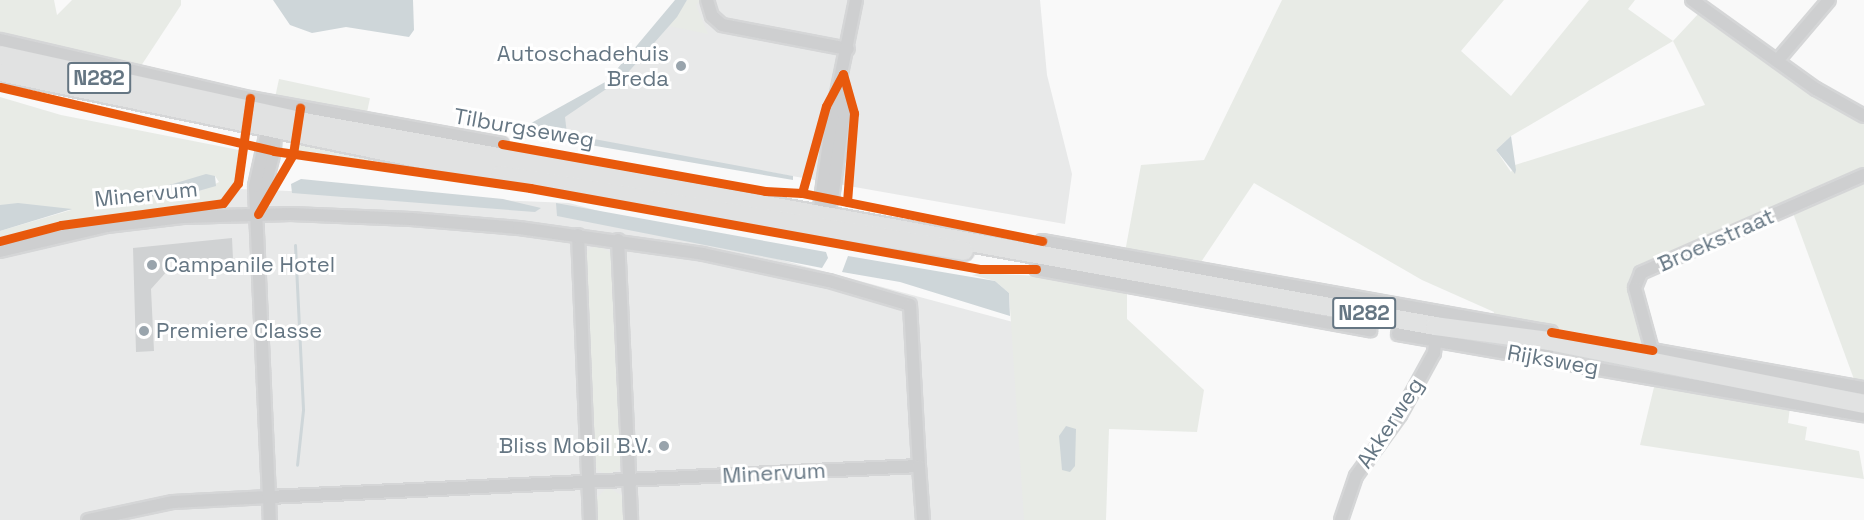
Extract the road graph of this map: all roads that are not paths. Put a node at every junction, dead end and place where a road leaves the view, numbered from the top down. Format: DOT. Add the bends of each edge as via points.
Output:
graph roads {
  1 [pos="707,0"];
  2 [pos="856,0"];
  3 [pos="1692,0"];
  4 [pos="1829,0"];
  5 [pos="0,40"];
  6 [pos="848,49"];
  7 [pos="0,55"];
  8 [pos="1776,62"];
  9 [pos="0,72"];
  10 [pos="1864,116"];
  11 [pos="272,126"];
  12 [pos="502,144"];
  13 [pos="1864,175"];
  14 [pos="258,214"];
  15 [pos="822,219"];
  16 [pos="578,235"];
  17 [pos="618,240"];
  18 [pos="0,251"];
  19 [pos="1036,255"];
  20 [pos="1170,274"];
  21 [pos="1243,298"];
  22 [pos="1370,330"];
  23 [pos="1436,333"];
  24 [pos="1398,334"];
  25 [pos="1548,346"];
  26 [pos="1648,357"];
  27 [pos="1864,388"];
  28 [pos="1864,404"];
  29 [pos="1864,415"];
  30 [pos="919,466"];
  31 [pos="629,480"];
  32 [pos="589,482"];
  33 [pos="269,497"];
  34 [pos="88,520"];
  35 [pos="270,520"];
  36 [pos="590,520"];
  37 [pos="631,520"];
  38 [pos="922,520"];
  39 [pos="1341,520"];
  1 -- 6 [label="street" via="712,16 722,25"];
  2 -- 6 [label="street"];
  3 -- 8 [label="street"];
  4 -- 8 [label="street"];
  5 -- 12 [label="street, Tilburgseweg" via="250,98"];
  6 -- 15 [label="street" via="843,74 844,114"];
  7 -- 11 [label="main road, Tilburgseweg / N282"];
  8 -- 10 [label="street"];
  9 -- 11 [label="main road, Tilburgseweg / N282"];
  11 -- 14 [label="street" via="255,186"];
  11 -- 15 [label="main road, Tilburgseweg / N282"];
  13 -- 26 [label="street, Broekstraat" via="1641,273 1635,288"];
  14 -- 16 [label="street, Minervum" via="411,219"];
  14 -- 18 [label="street, Minervum" via="107,226"];
  14 -- 33 [label="street"];
  15 -- 19 [label="main road, Tilburgseweg / N282"];
  16 -- 17 [label="street, Minervum"];
  16 -- 32 [label="street"];
  17 -- 30 [label="street, Minervum" via="829,281 910,305"];
  17 -- 31 [label="street"];
  19 -- 20 [label="main road, Rijksweg / N282"];
  19 -- 21 [label="street, Rijksweg"];
  20 -- 21 [label="main road, Rijksweg / N282"];
  20 -- 25 [label="street, Rijksweg" via="1551,332"];
  21 -- 22 [label="street, Rijksweg"];
  21 -- 23 [label="main road, Rijksweg / N282"];
  23 -- 24 [label="street, Rijksweg"];
  23 -- 25 [label="main road, Rijksweg / N282" via="1484,334"];
  23 -- 29 [label="street, Rijksweg"];
  23 -- 39 [label="street, Akkerweg" via="1434,354 1400,416 1356,476"];
  25 -- 26 [label="main road, Rijksweg / N282"];
  26 -- 27 [label="street, Rijksweg"];
  26 -- 28 [label="main road, Rijksweg / N282"];
  30 -- 31 [label="street, Minervum"];
  30 -- 38 [label="street, Minervum"];
  31 -- 32 [label="street, Minervum"];
  31 -- 37 [label="street"];
  32 -- 33 [label="street, Minervum"];
  32 -- 36 [label="street"];
  33 -- 34 [label="street, Minervum" via="173,502"];
  33 -- 35 [label="street"];
}
